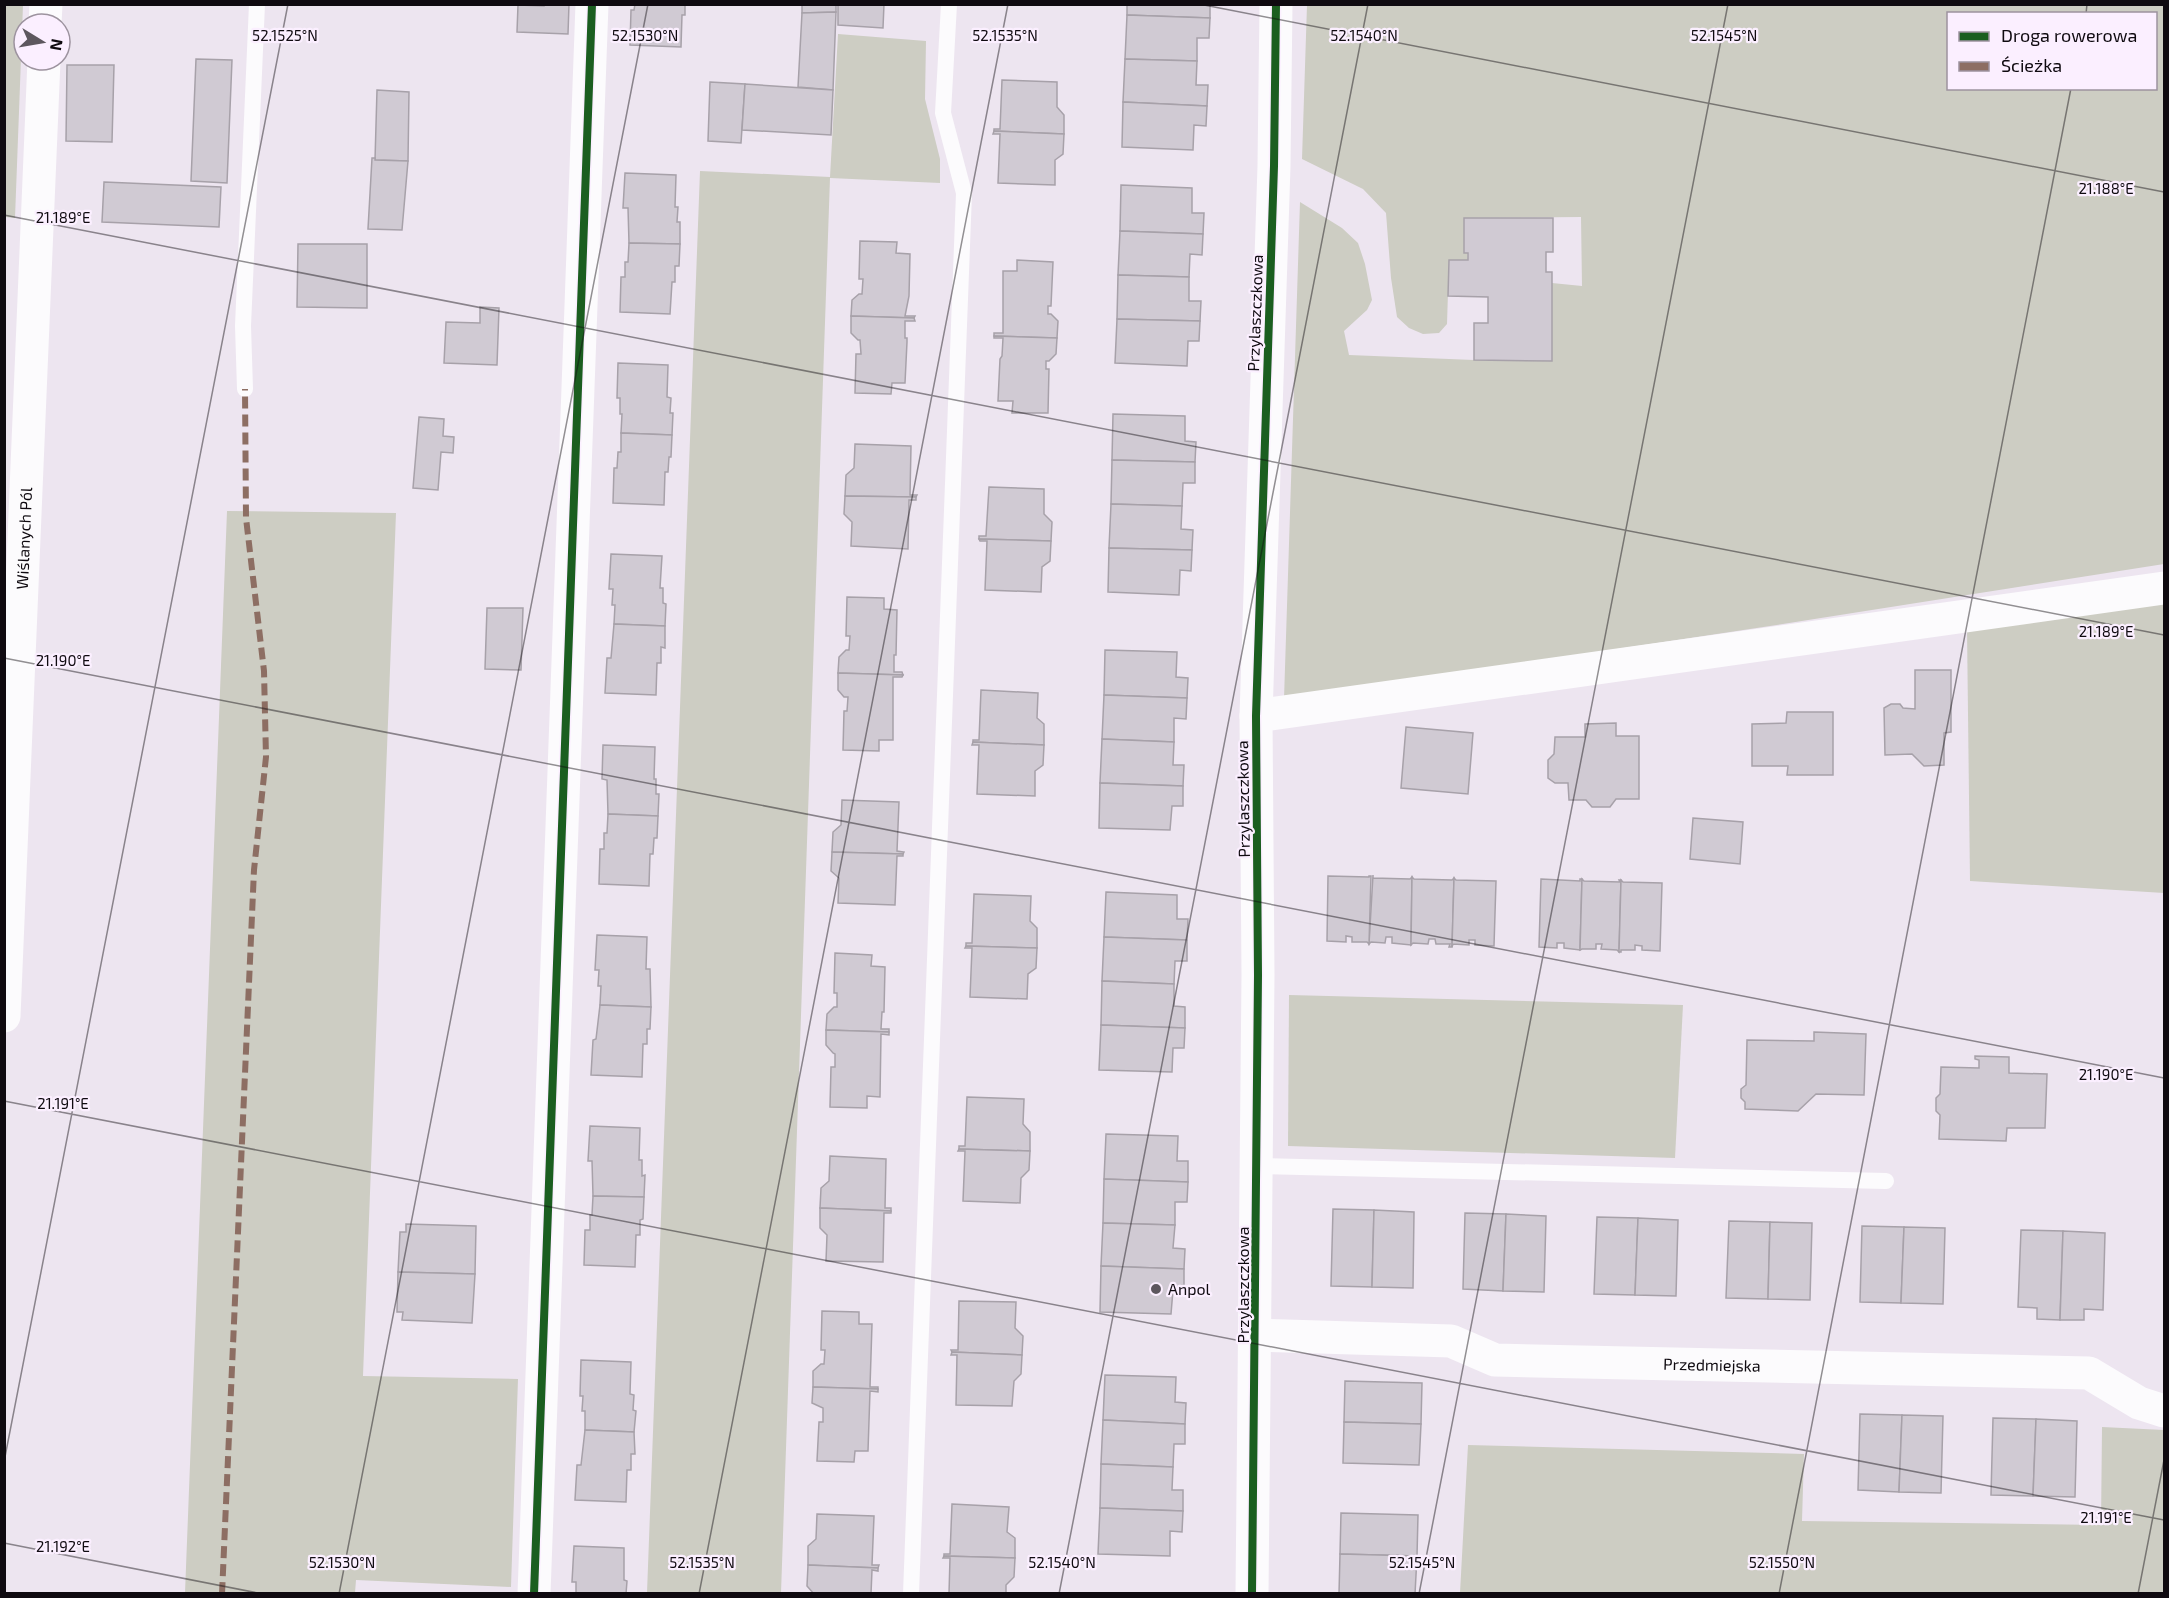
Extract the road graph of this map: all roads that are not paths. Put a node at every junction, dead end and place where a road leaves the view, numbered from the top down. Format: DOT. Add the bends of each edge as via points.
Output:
graph roads {
  1 [pos="256,4"];
  2 [pos="592,4"];
  3 [pos="949,4"];
  4 [pos="1276,4"];
  5 [pos="43,72"];
  6 [pos="245,389"];
  7 [pos="2164,588"];
  8 [pos="1256,716"];
  9 [pos="4,1016"];
  10 [pos="1257,1166"];
  11 [pos="1886,1181"];
  12 [pos="1256,1335"];
  13 [pos="2164,1411"];
  14 [pos="534,1593"];
  15 [pos="911,1593"];
  16 [pos="1252,1593"];
  1 -- 6 [label="lane" via="243,326"];
  2 -- 14 [label="street"];
  3 -- 15 [label="lane" via="943,113 964,193"];
  4 -- 8 [label="street, Przylaszczkowa"];
  5 -- 9 [label="street, Wiślanych Pól"];
  7 -- 8 [label="street"];
  8 -- 10 [label="street, Przylaszczkowa"];
  10 -- 11 [label="lane"];
  10 -- 12 [label="street, Przylaszczkowa"];
  12 -- 13 [label="street, Przedmiejska" via="1451,1341 1495,1360 2089,1372 2139,1402"];
  12 -- 16 [label="street, Przylaszczkowa"];
}
